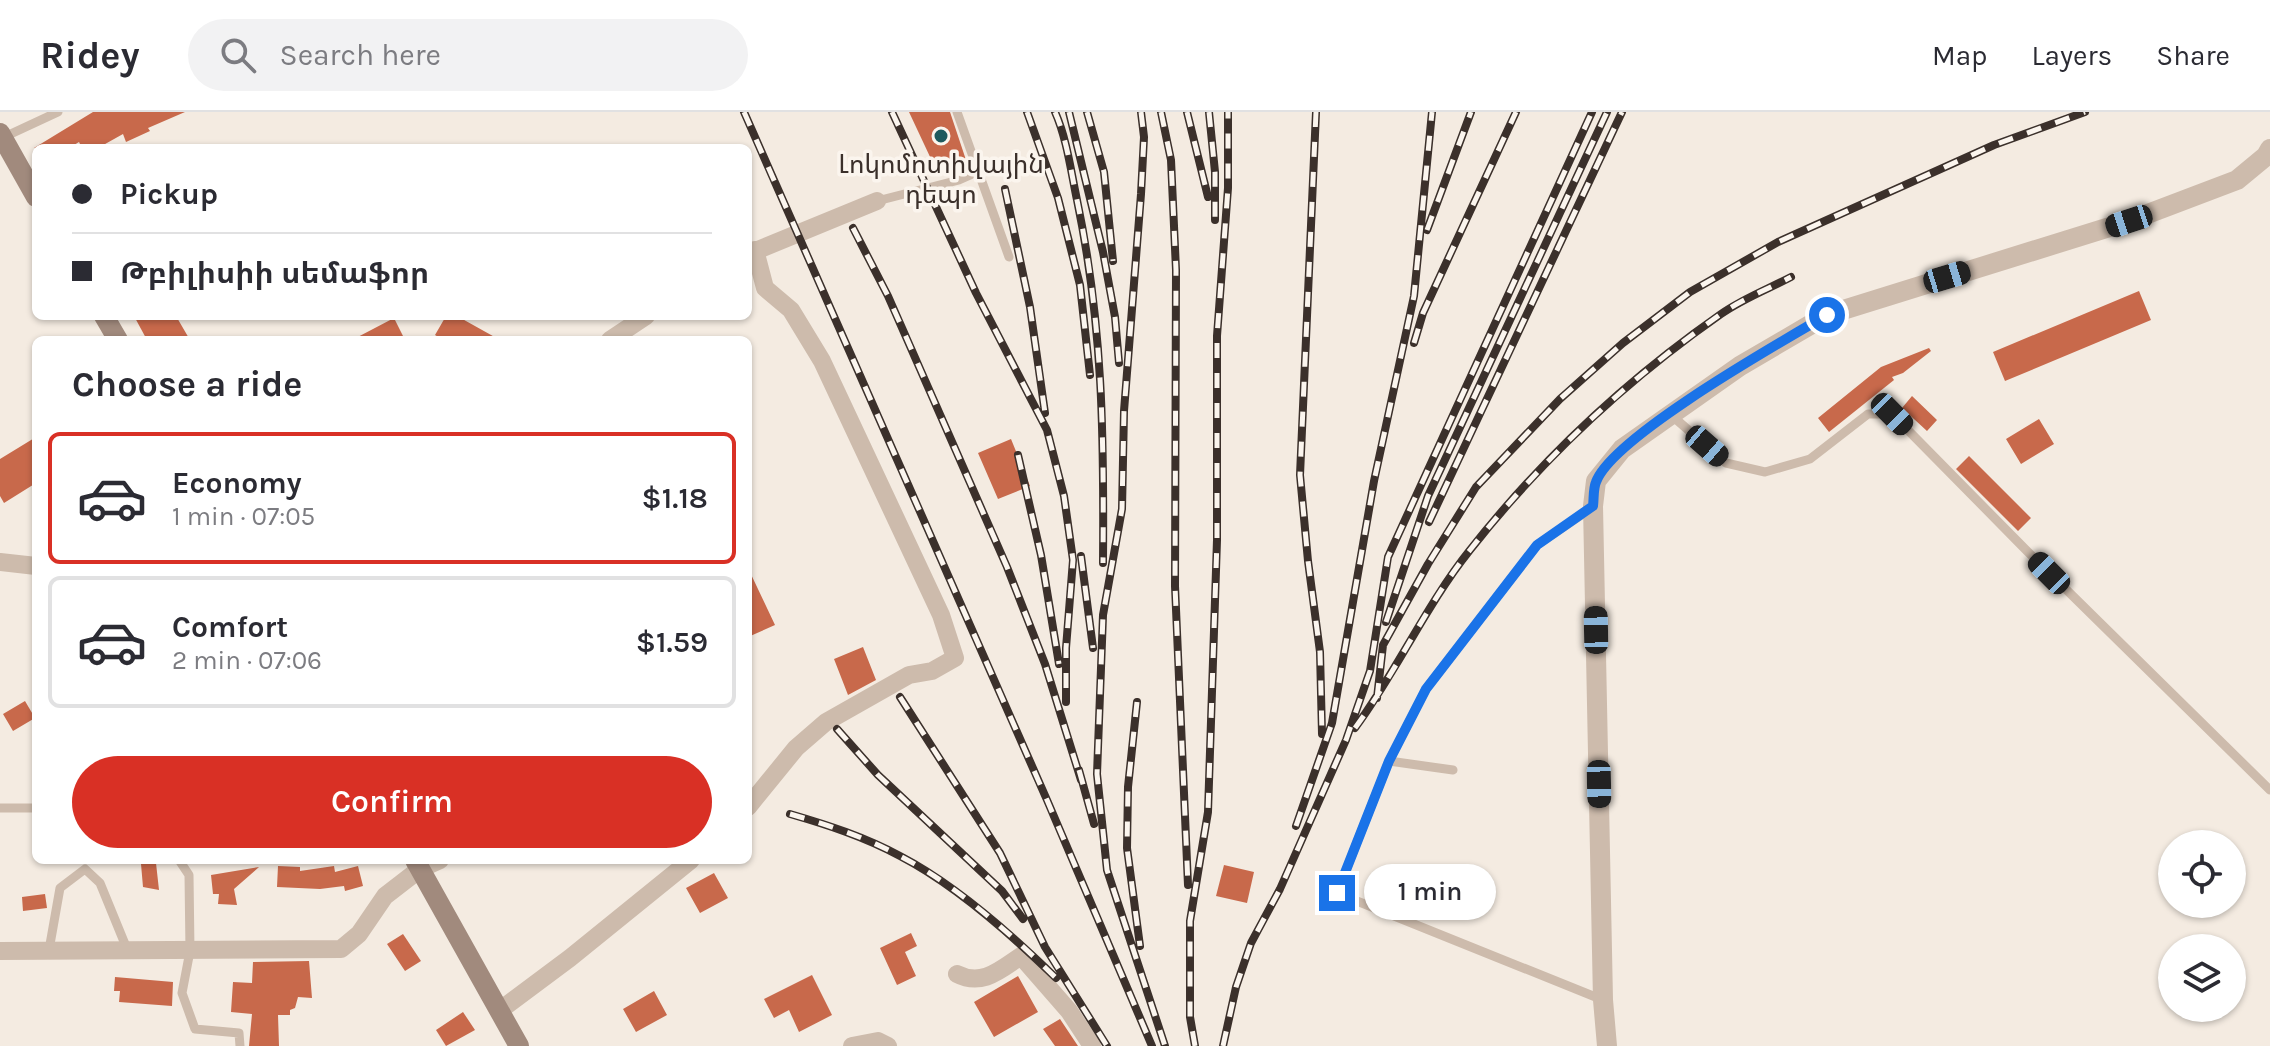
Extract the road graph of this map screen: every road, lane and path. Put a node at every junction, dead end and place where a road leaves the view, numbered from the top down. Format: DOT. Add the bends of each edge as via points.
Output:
graph roads {
  1 [pos="58,112"];
  2 [pos="957,112"];
  3 [pos="1,136"];
  4 [pos="2270,149"];
  5 [pos="977,172"];
  6 [pos="32,190"];
  7 [pos="877,201"];
  8 [pos="752,252"];
  9 [pos="1009,257"];
  10 [pos="640,320"];
  11 [pos="616,336"];
  12 [pos="1670,414"];
  13 [pos="1593,506"];
  14 [pos="0,562"];
  15 [pos="32,566"];
  16 [pos="1389,761"];
  17 [pos="1453,770"];
  18 [pos="2270,790"];
  19 [pos="752,802"];
  20 [pos="0,808"];
  21 [pos="32,808"];
  22 [pos="182,864"];
  23 [pos="417,864"];
  24 [pos="686,864"];
  25 [pos="1337,893"];
  26 [pos="1321,903"];
  27 [pos="127,949"];
  28 [pos="49,950"];
  29 [pos="0,951"];
  30 [pos="190,951"];
  31 [pos="957,974"];
  32 [pos="1603,1000"];
  33 [pos="499,1011"];
  34 [pos="240,1046"];
  35 [pos="519,1046"];
  36 [pos="852,1046"];
  37 [pos="888,1046"];
  38 [pos="1092,1046"];
  39 [pos="1607,1046"];
  1 -- 3 [label="lane"];
  2 -- 5 [label="lane"];
  3 -- 6 [label="main road"];
  4 -- 12 [label="street" via="2237,180 2129,221 1827,315"];
  5 -- 7 [label="lane"];
  5 -- 9 [label="lane"];
  7 -- 8 [label="street"];
  8 -- 19 [label="street" via="765,288 791,310 822,361 941,615 955,658 932,671 909,675 826,722 796,748"];
  10 -- 11 [label="street"];
  12 -- 13 [label="street" via="1622,449 1596,481"];
  12 -- 18 [label="lane" via="1726,463 1765,472 1810,459 1868,414 1892,414"];
  13 -- 16 [label="lane" via="1537,545 1426,689"];
  13 -- 32 [label="street"];
  14 -- 15 [label="street"];
  16 -- 17 [label="lane"];
  16 -- 25 [label="lane"];
  20 -- 21 [label="lane"];
  22 -- 30 [label="lane" via="189,875"];
  23 -- 30 [label="street" via="341,949"];
  23 -- 33 [label="main road"];
  24 -- 33 [label="street"];
  25 -- 26 [label="lane"];
  25 -- 32 [label="lane"];
  27 -- 28 [label="street"];
  27 -- 28 [label="lane" via="100,883 85,869 60,888"];
  27 -- 30 [label="street"];
  28 -- 29 [label="street"];
  30 -- 34 [label="lane" via="182,993 195,1029 239,1033"];
  31 -- 38 [label="street" via="968,980 987,978 1021,956"];
  32 -- 39 [label="street"];
  33 -- 35 [label="main road"];
  36 -- 37 [label="street" via="878,1041"];
}
